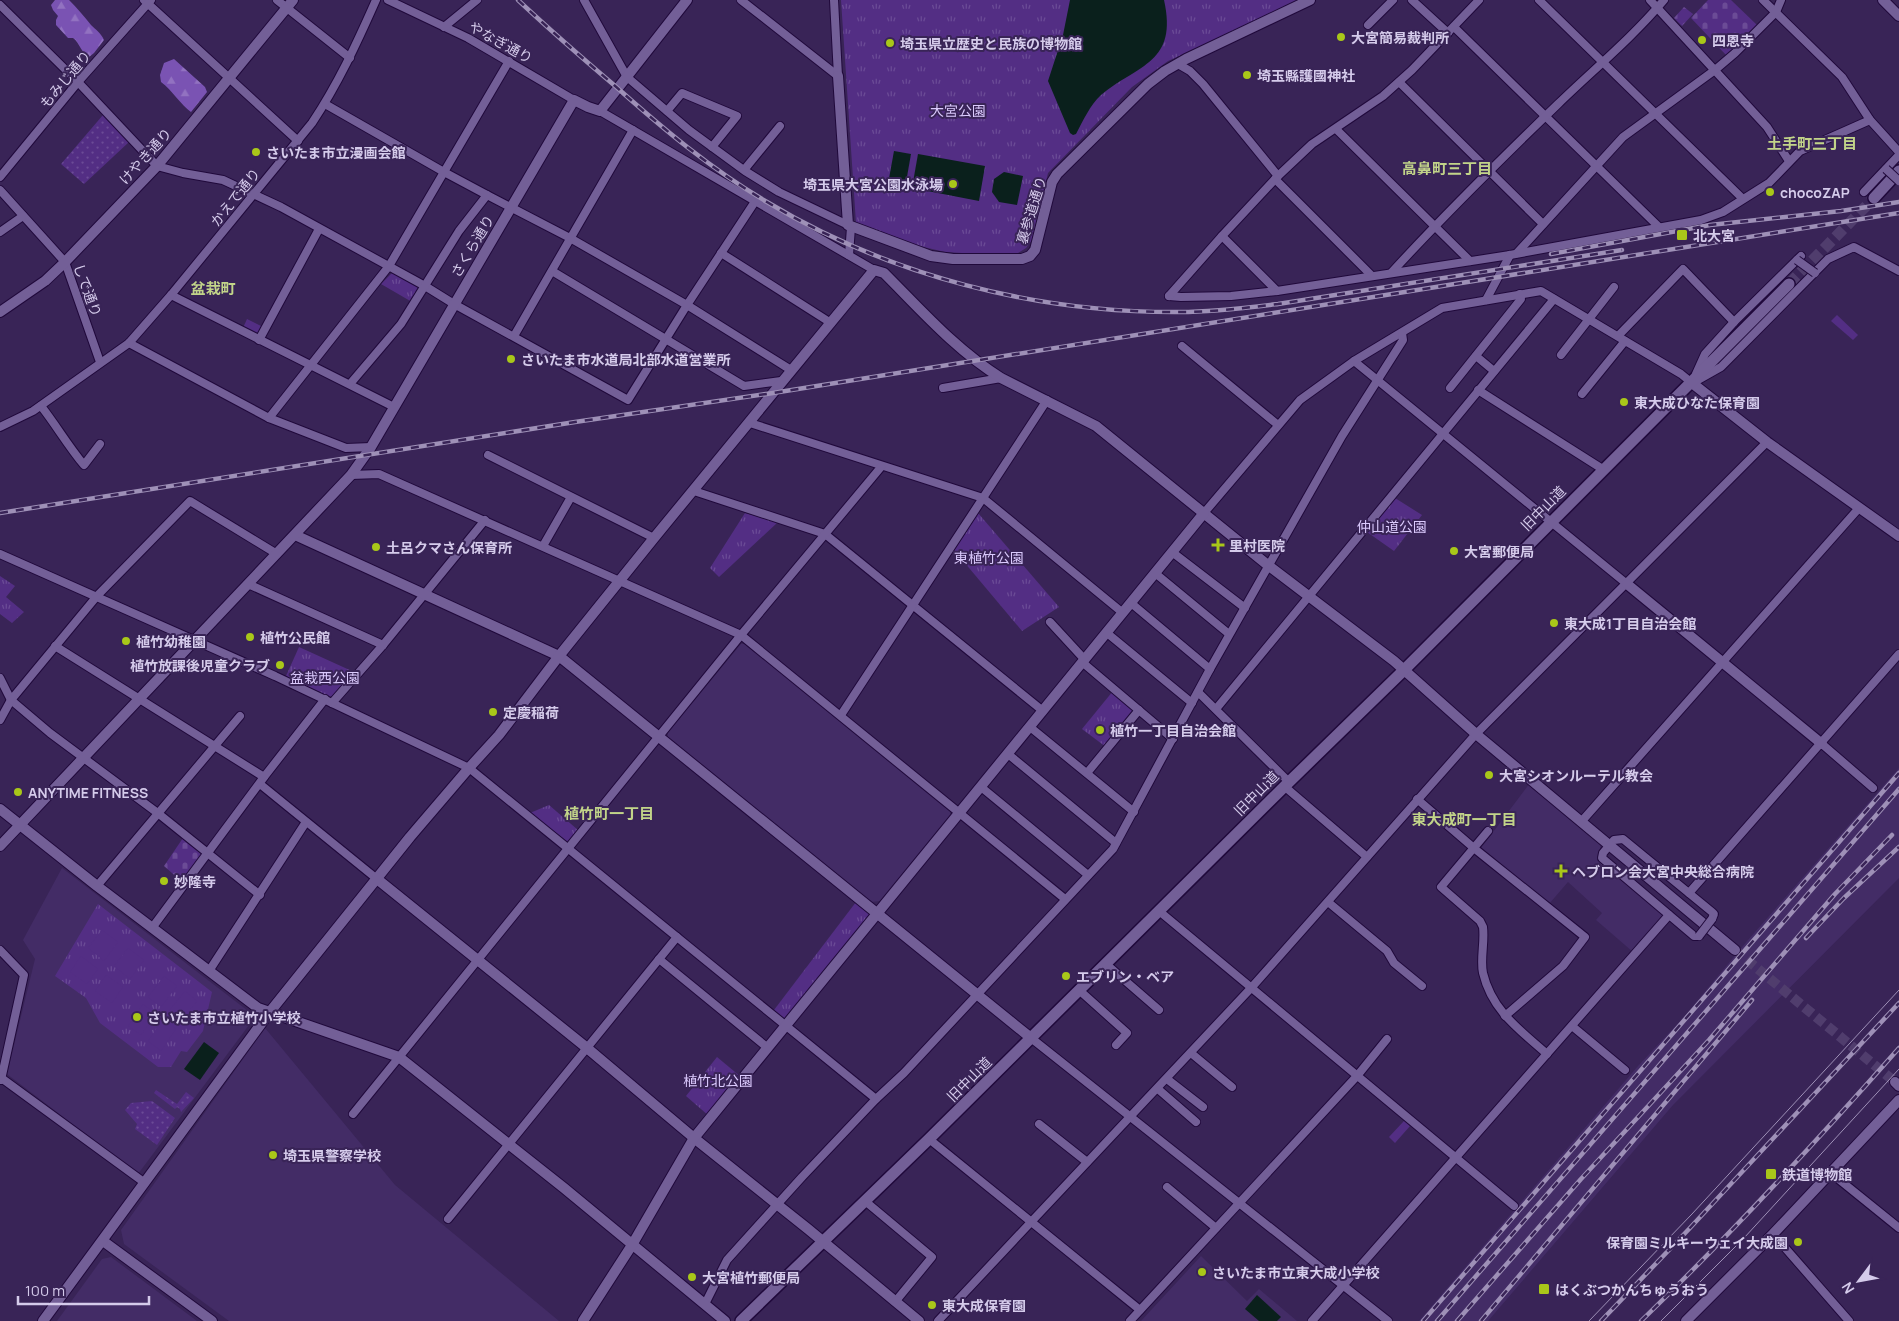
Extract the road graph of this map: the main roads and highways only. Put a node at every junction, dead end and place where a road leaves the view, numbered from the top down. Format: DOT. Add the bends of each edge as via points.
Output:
graph roads {
  1 [pos="1899,171"];
  2 [pos="1869,195"];
  3 [pos="1789,284"];
  4 [pos="741,1321"];
  1 -- 2 [label="main road"];
  3 -- 4 [label="main road, 旧中山道" via="1404,670"];
}
